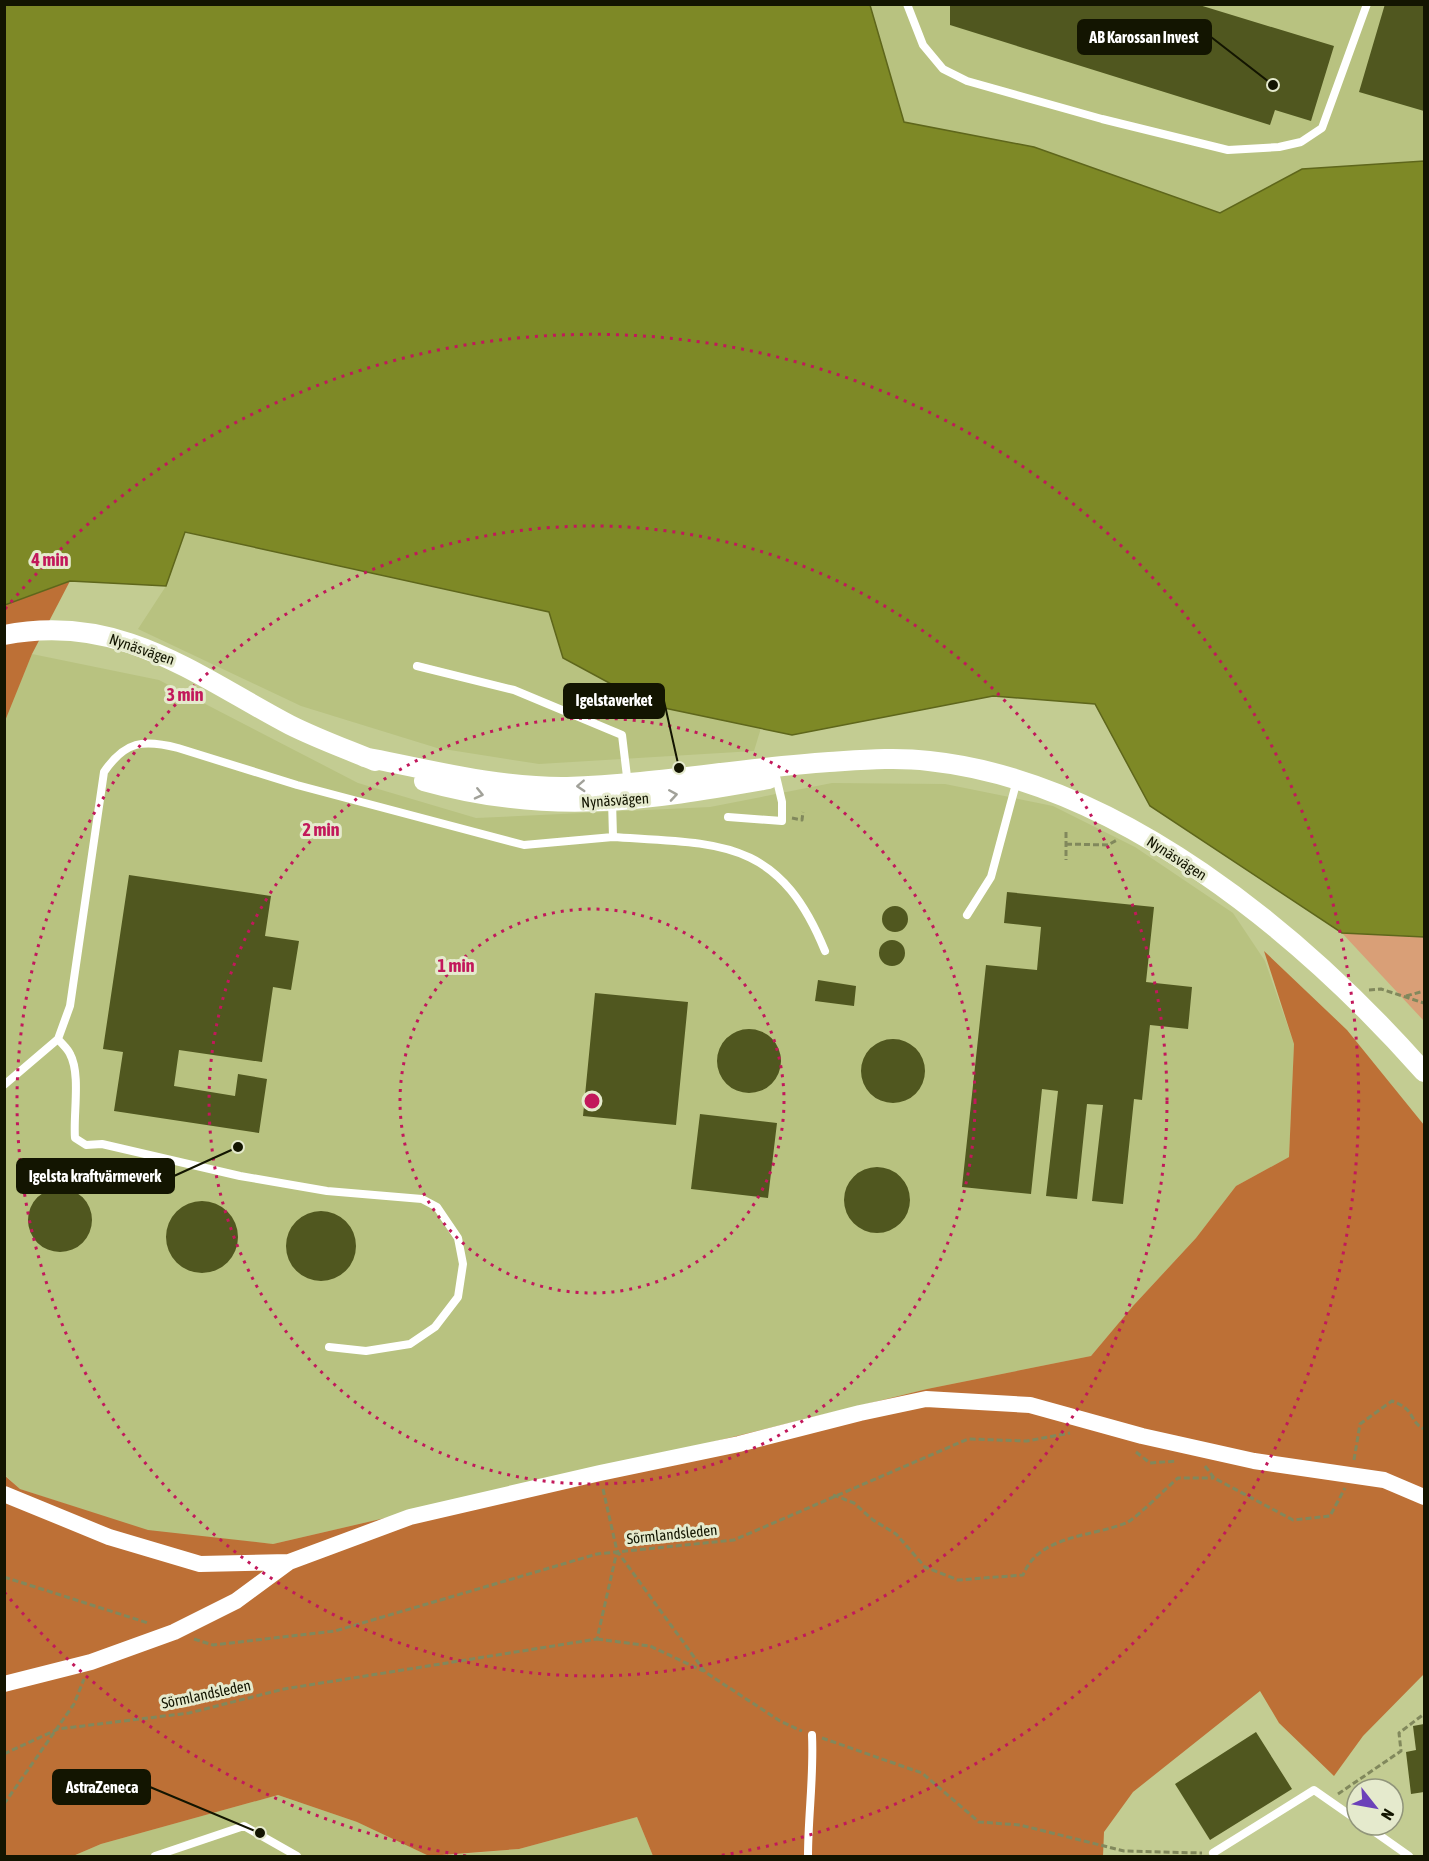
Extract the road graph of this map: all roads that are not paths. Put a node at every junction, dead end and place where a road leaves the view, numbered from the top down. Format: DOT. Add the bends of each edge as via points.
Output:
graph roads {
  1 [pos="908,4"];
  2 [pos="1367,4"];
  3 [pos="4,634"];
  4 [pos="417,666"];
  5 [pos="775,772"];
  6 [pos="1017,780"];
  7 [pos="620,792"];
  8 [pos="728,817"];
  9 [pos="613,837"];
  10 [pos="968,915"];
  11 [pos="825,951"];
  12 [pos="58,1039"];
  13 [pos="1425,1072"];
  14 [pos="4,1085"];
  15 [pos="329,1347"];
  16 [pos="4,1494"];
  17 [pos="1425,1497"];
  18 [pos="289,1562"];
  19 [pos="4,1684"];
  20 [pos="813,1736"];
  21 [pos="1345,1811"];
  22 [pos="1382,1837"];
  23 [pos="1214,1853"];
  24 [pos="155,1857"];
  25 [pos="297,1857"];
  26 [pos="808,1857"];
  27 [pos="1409,1857"];
  1 -- 2 [label="lane" via="922,45 944,69 967,81 1228,150 1301,142 1322,128"];
  3 -- 7 [label="street, Nynäsvägen" via="86,633 129,642 179,662 290,724 426,781 496,798 561,804"];
  4 -- 7 [label="lane" via="513,690 622,735"];
  5 -- 6 [label="street, Nynäsvägen" via="869,760 927,761"];
  5 -- 7 [label="street, Nynäsvägen" via="666,797"];
  5 -- 8 [label="lane" via="782,821"];
  6 -- 10 [label="lane" via="991,877"];
  6 -- 13 [label="street, Nynäsvägen" via="1126,826 1184,862 1274,928 1363,1006"];
  7 -- 9 [label="lane"];
  9 -- 11 [label="lane" via="696,843 754,859 789,886"];
  9 -- 12 [label="lane" via="524,845 297,785 178,748 137,743 115,756 105,772 70,1006"];
  12 -- 14 [label="lane"];
  12 -- 15 [label="lane" via="71,1054 77,1101 75,1138 86,1145 102,1144 240,1176 327,1191 422,1199 437,1207 458,1238 464,1263 458,1297 435,1327 410,1344 366,1351"];
  16 -- 18 [label="street" via="109,1537 200,1564"];
  17 -- 18 [label="street" via="1384,1480 1254,1461 1030,1405 926,1399 410,1517"];
  18 -- 19 [label="street" via="236,1602 174,1632 91,1662"];
  20 -- 26 [label="lane"];
  21 -- 23 [label="lane" via="1314,1790"];
  22 -- 27 [label="lane"];
  24 -- 25 [label="lane" via="244,1826"];
}
